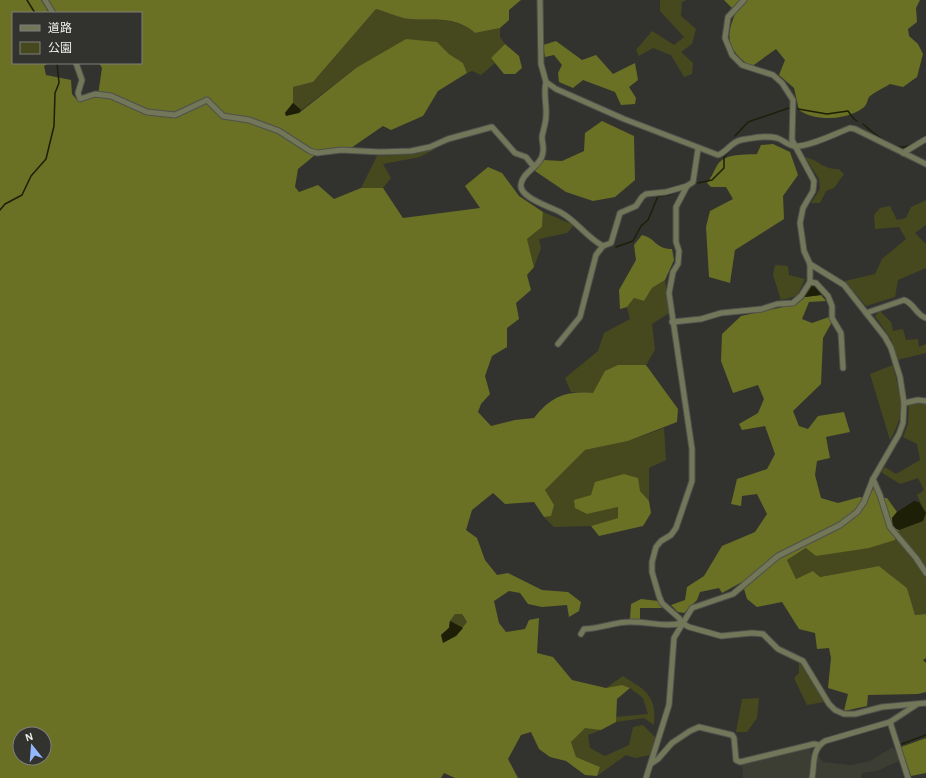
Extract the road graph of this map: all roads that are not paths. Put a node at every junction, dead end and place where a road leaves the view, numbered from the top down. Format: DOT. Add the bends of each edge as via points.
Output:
graph roads {
  1 [pos="45,0"];
  2 [pos="540,0"];
  3 [pos="744,0"];
  4 [pos="52,12"];
  5 [pos="76,64"];
  6 [pos="546,82"];
  7 [pos="926,139"];
  8 [pos="795,146"];
  9 [pos="698,149"];
  10 [pos="903,152"];
  11 [pos="926,164"];
  12 [pos="534,167"];
  13 [pos="687,186"];
  14 [pos="603,246"];
  15 [pos="810,264"];
  16 [pos="810,282"];
  17 [pos="866,313"];
  18 [pos="926,318"];
  19 [pos="672,322"];
  20 [pos="558,344"];
  21 [pos="843,368"];
  22 [pos="926,401"];
  23 [pos="904,403"];
  24 [pos="873,479"];
  25 [pos="926,574"];
  26 [pos="682,624"];
  27 [pos="580,634"];
  28 [pos="926,703"];
  29 [pos="916,705"];
  30 [pos="890,722"];
  31 [pos="819,745"];
  32 [pos="652,763"];
  33 [pos="646,778"];
  34 [pos="812,778"];
  35 [pos="908,778"];
  1 -- 4 [label="street"];
  2 -- 6 [label="street" via="541,64"];
  3 -- 8 [label="street" via="728,17 724,38 732,55 742,65 774,75 789,92 794,109 792,140"];
  5 -- 12 [label="street" via="82,80 78,93 80,99 95,94 111,96 146,112 175,114 207,100 223,116 248,120 279,131 317,153 341,150 411,151 430,148 448,139 492,127 515,154 526,157"];
  6 -- 9 [label="street" via="556,89 624,119"];
  6 -- 12 [label="street" via="543,153"];
  7 -- 10 [label="street"];
  8 -- 9 [label="street" via="777,138 763,136 736,142 718,155"];
  8 -- 10 [label="street" via="809,144 856,128"];
  8 -- 15 [label="street" via="814,181 800,223 804,251"];
  9 -- 13 [label="street" via="693,182"];
  10 -- 11 [label="street"];
  12 -- 14 [label="street" via="521,183 522,192 576,222 592,240"];
  13 -- 14 [label="street" via="646,194 636,206 620,213 611,243"];
  13 -- 19 [label="street" via="676,207 678,264 673,272 669,293"];
  14 -- 20 [label="street" via="596,254 580,317"];
  15 -- 16 [label="street"];
  15 -- 17 [label="street" via="844,285"];
  16 -- 19 [label="street" via="793,303"];
  16 -- 21 [label="street" via="816,283 828,296 832,306 832,318 841,333"];
  17 -- 18 [label="street" via="904,300 910,302 920,316"];
  17 -- 23 [label="street" via="891,348"];
  19 -- 26 [label="street" via="692,449 692,481 676,528 656,547 652,572 662,603"];
  22 -- 23 [label="street"];
  23 -- 24 [label="street" via="899,434"];
  24 -- 25 [label="street" via="890,527"];
  24 -- 26 [label="street" via="864,502 849,519 778,556 733,594 692,608"];
  26 -- 27 [label="street" via="674,626 629,622 584,629"];
  26 -- 29 [label="street" via="721,636 763,634 778,649 803,661 829,704 834,710 844,714 882,707"];
  26 -- 32 [label="street" via="674,638 669,705"];
  28 -- 29 [label="street"];
  29 -- 30 [label="street"];
  30 -- 31 [label="street"];
  30 -- 35 [label="street"];
  31 -- 32 [label="street" via="814,744 740,762 736,760 732,735 699,727 672,743"];
  31 -- 34 [label="street" via="814,754"];
  32 -- 33 [label="street"];
}
